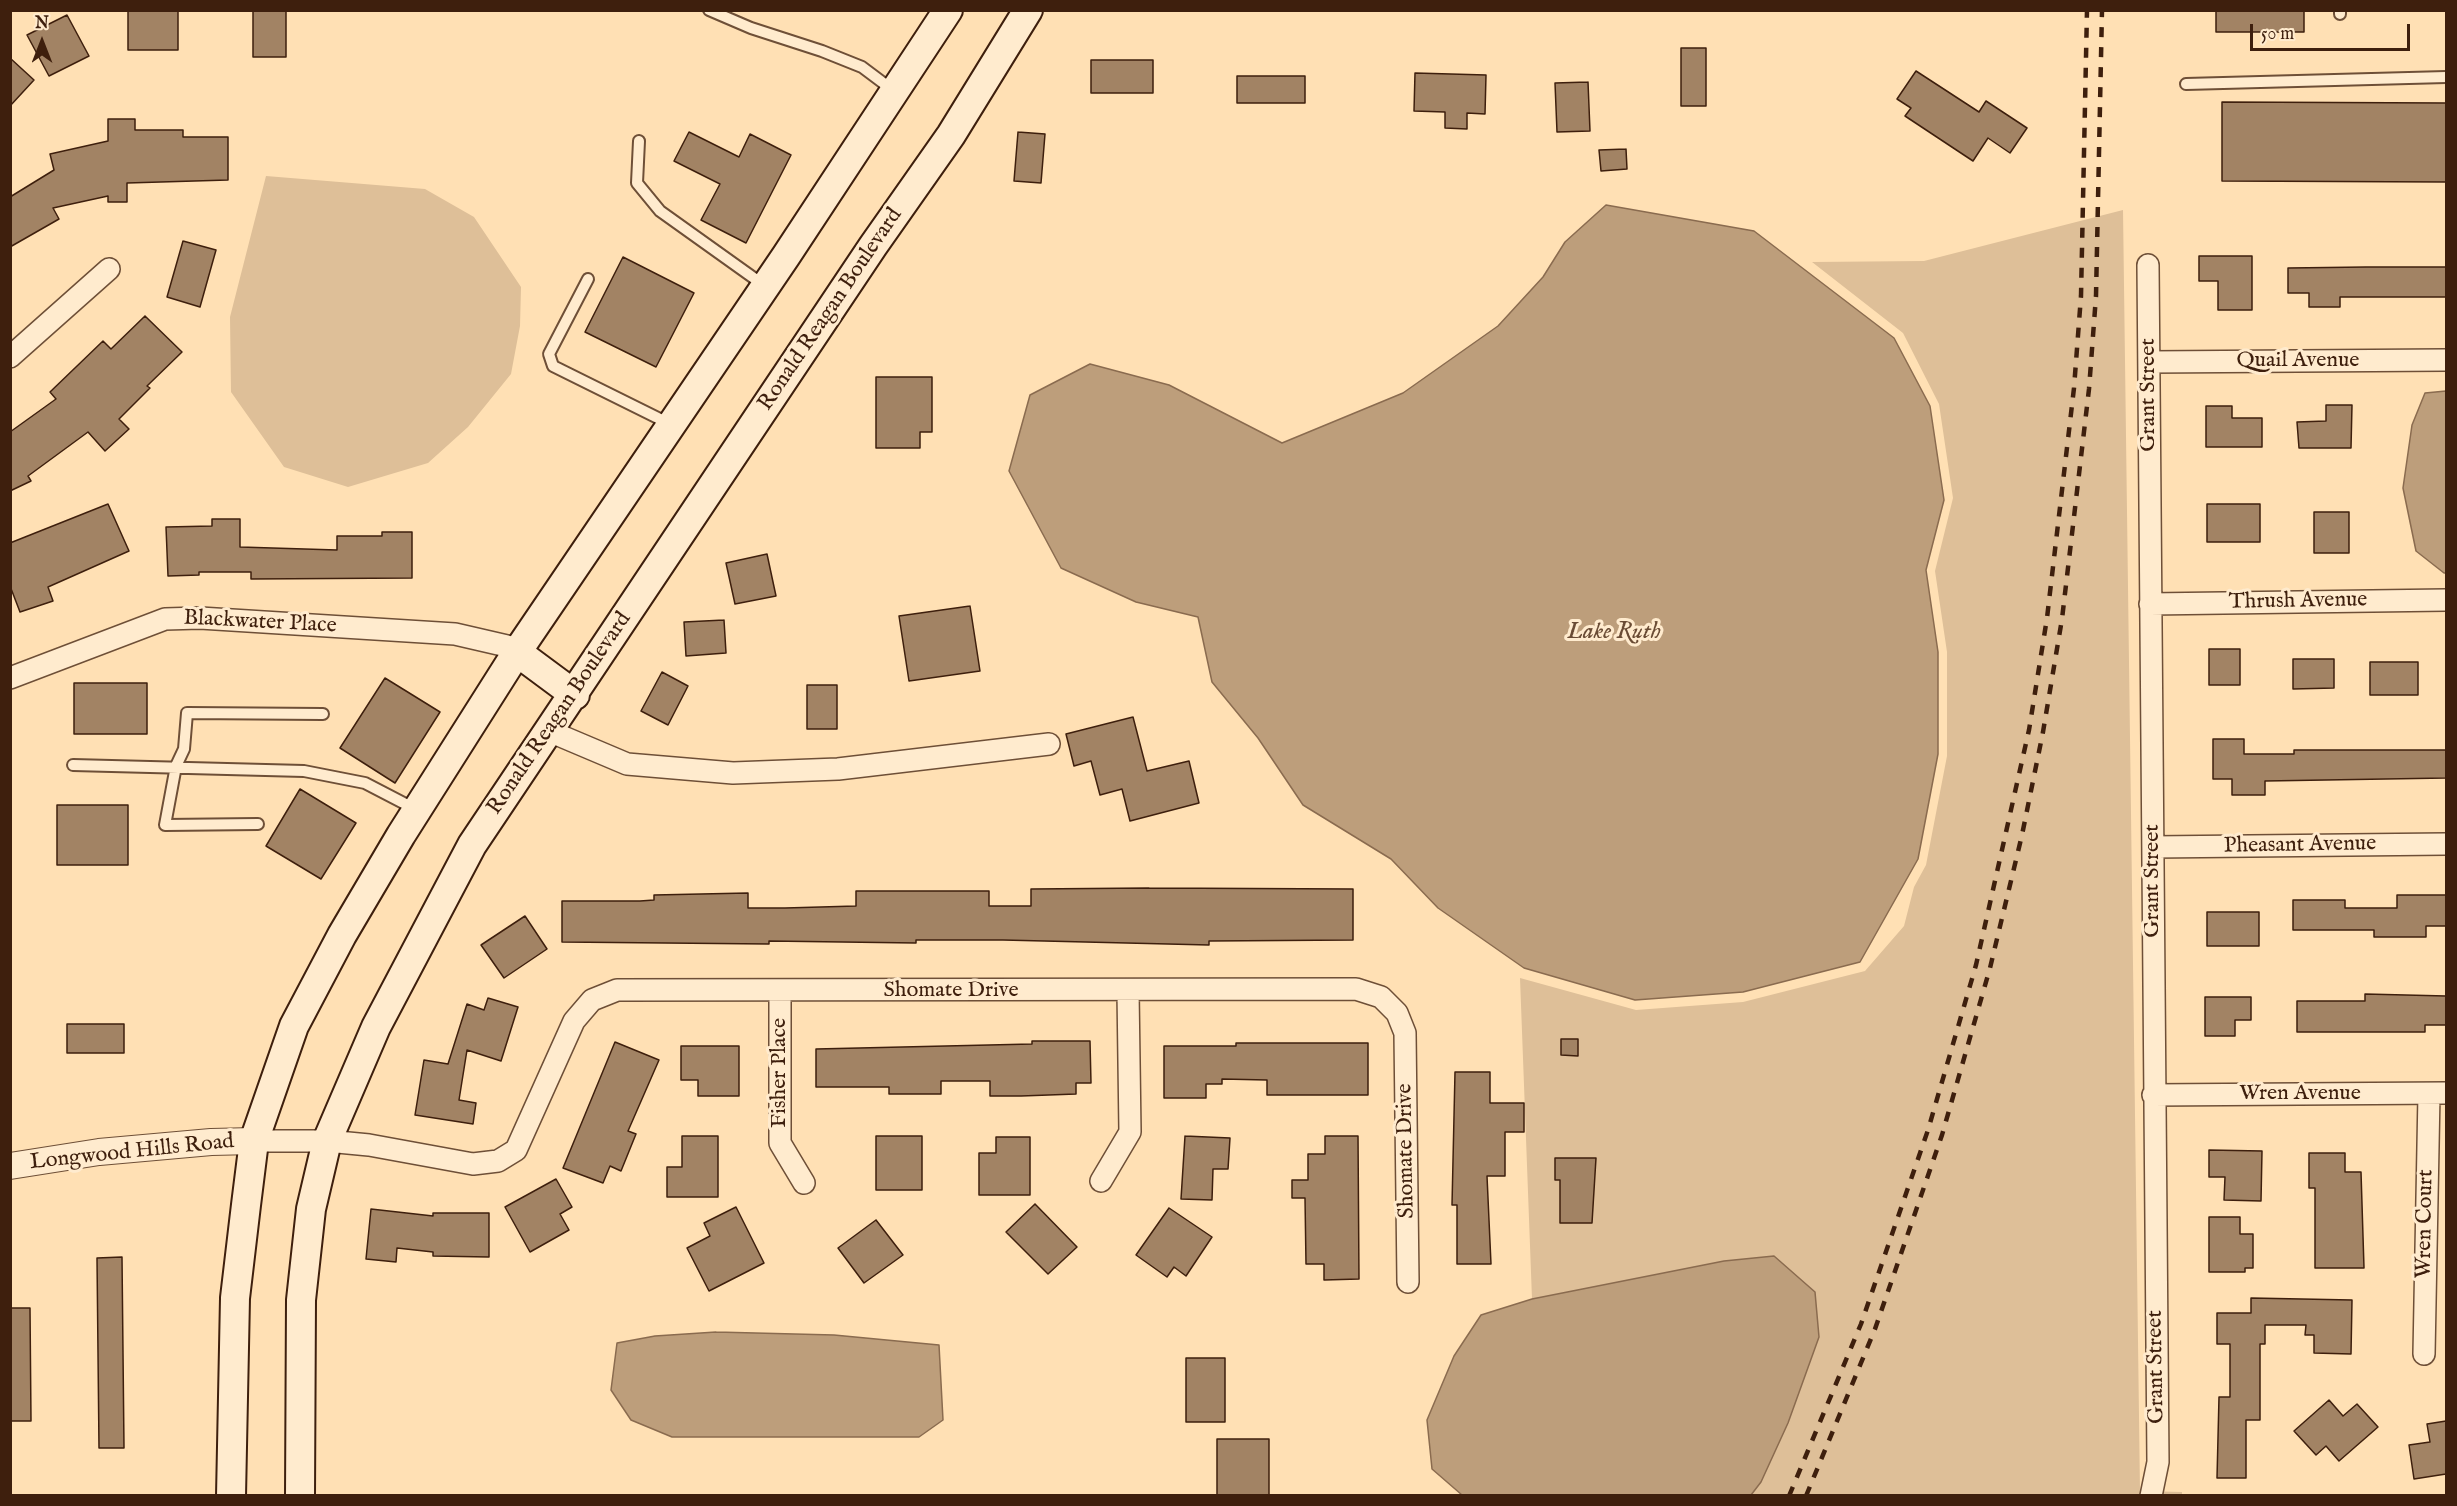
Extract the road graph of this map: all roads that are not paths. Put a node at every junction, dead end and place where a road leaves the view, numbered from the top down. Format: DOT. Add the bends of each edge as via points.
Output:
graph roads {
  1 [pos="709,10"];
  2 [pos="948,10"];
  3 [pos="1028,10"];
  4 [pos="2446,77"];
  5 [pos="2186,84"];
  6 [pos="895,92"];
  7 [pos="639,141"];
  8 [pos="2148,265"];
  9 [pos="109,268"];
  10 [pos="588,279"];
  11 [pos="765,286"];
  12 [pos="10,357"];
  13 [pos="2446,360"];
  14 [pos="2150,362"];
  15 [pos="671,424"];
  16 [pos="2446,600"];
  17 [pos="2150,604"];
  18 [pos="517,652"];
  19 [pos="10,678"];
  20 [pos="574,695"];
  21 [pos="323,714"];
  22 [pos="549,731"];
  23 [pos="1049,744"];
  24 [pos="73,765"];
  25 [pos="176,766"];
  26 [pos="417,810"];
  27 [pos="258,824"];
  28 [pos="2446,844"];
  29 [pos="2153,847"];
  30 [pos="780,991"];
  31 [pos="1128,991"];
  32 [pos="2438,1093"];
  33 [pos="2153,1095"];
  34 [pos="254,1141"];
  35 [pos="327,1141"];
  36 [pos="10,1166"];
  37 [pos="1101,1180"];
  38 [pos="804,1183"];
  39 [pos="1408,1282"];
  40 [pos="2424,1354"];
  41 [pos="231,1496"];
  42 [pos="300,1496"];
  43 [pos="2151,1496"];
  1 -- 6 [label="lane" via="862,67"];
  2 -- 6 [label="main road"];
  3 -- 20 [label="main road, Ronald Reagan Boulevard" via="951,135"];
  4 -- 5 [label="lane"];
  6 -- 11 [label="main road"];
  7 -- 11 [label="lane" via="637,183 660,211"];
  8 -- 14 [label="street, Grant Street"];
  9 -- 12 [label="street"];
  10 -- 15 [label="lane" via="549,354 553,366"];
  11 -- 15 [label="main road"];
  13 -- 14 [label="street, Quail Avenue"];
  14 -- 17 [label="street, Grant Street"];
  15 -- 18 [label="main road"];
  16 -- 17 [label="street, Thrush Avenue"];
  17 -- 29 [label="street, Grant Street"];
  18 -- 19 [label="street, Blackwater Place" via="455,634 165,619"];
  18 -- 20 [label="main road"];
  18 -- 26 [label="main road"];
  20 -- 22 [label="main road, Ronald Reagan Boulevard"];
  21 -- 25 [label="lane" via="187,713 184,749"];
  22 -- 23 [label="street" via="627,764 733,773 838,769"];
  22 -- 35 [label="main road, Ronald Reagan Boulevard" via="472,845 431,920 376,1027"];
  24 -- 25 [label="lane"];
  25 -- 26 [label="lane" via="304,771 365,783"];
  25 -- 27 [label="lane" via="165,825"];
  26 -- 34 [label="main road" via="342,935 294,1026"];
  28 -- 29 [label="street, Pheasant Avenue"];
  29 -- 33 [label="street, Grant Street"];
  30 -- 31 [label="street, Shomate Drive"];
  30 -- 35 [label="street, Shomate Drive" via="617,990 592,1000 574,1021 516,1150 498,1161 473,1164"];
  30 -- 38 [label="street, Fisher Place" via="780,1143"];
  31 -- 37 [label="street" via="1130,1132"];
  31 -- 39 [label="street, Shomate Drive" via="1356,989 1381,997 1397,1013 1405,1033"];
  32 -- 33 [label="street, Wren Avenue"];
  32 -- 40 [label="street, Wren Court"];
  33 -- 43 [label="street, Grant Street" via="2158,1462"];
  34 -- 35 [label="street, Shomate Drive"];
  34 -- 36 [label="street, Longwood Hills Road" via="99,1152"];
  34 -- 41 [label="main road" via="235,1298"];
  35 -- 42 [label="main road, Ronald Reagan Boulevard" via="311,1209 301,1300"];
}
